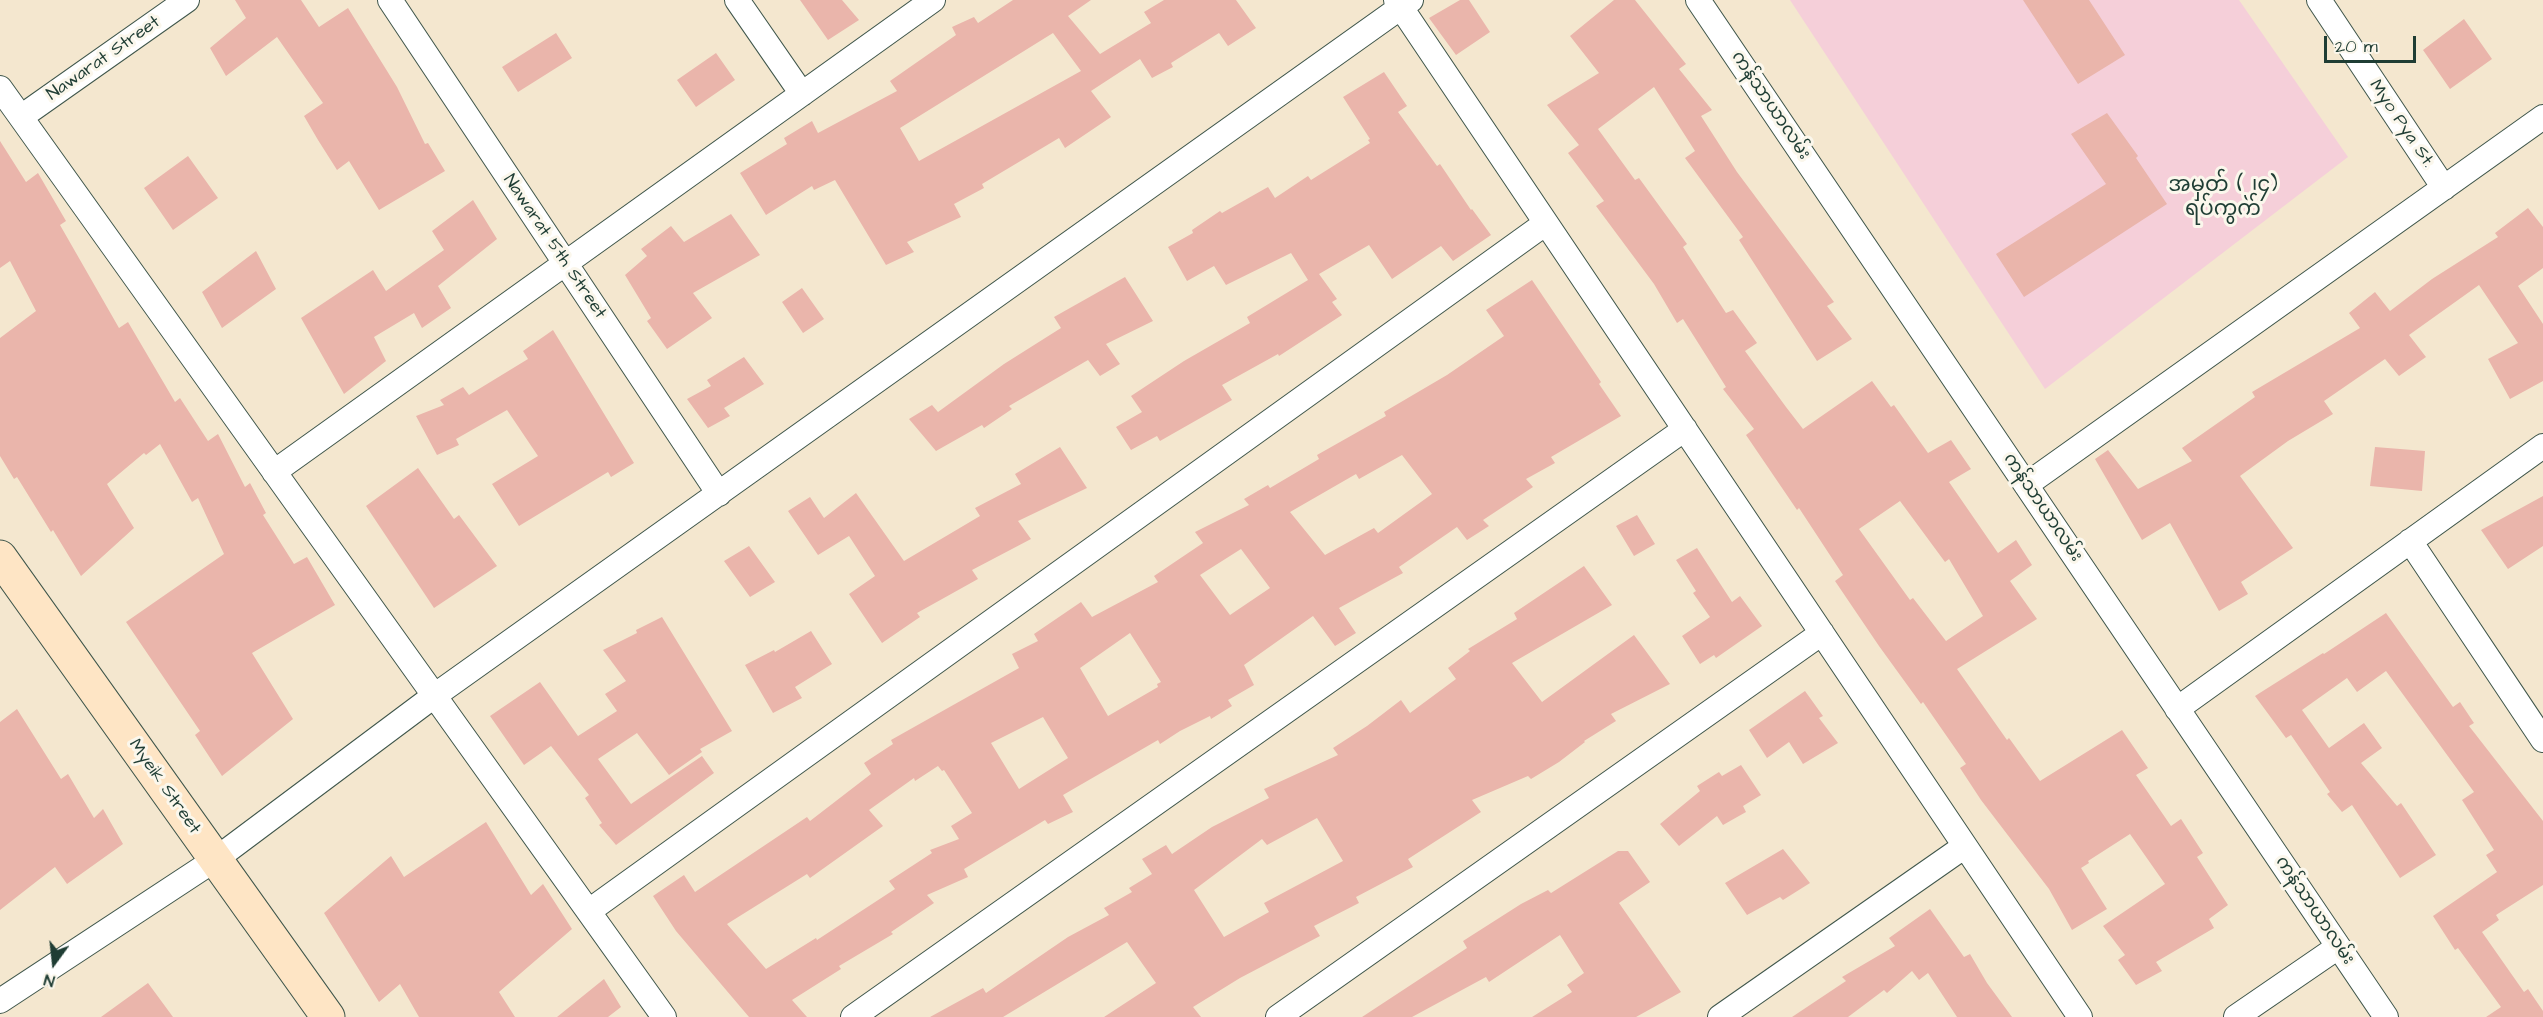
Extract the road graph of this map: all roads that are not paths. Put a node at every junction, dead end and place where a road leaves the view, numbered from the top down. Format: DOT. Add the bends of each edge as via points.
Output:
graph roads {
  1 [pos="187,0"];
  2 [pos="390,0"];
  3 [pos="737,0"];
  4 [pos="933,0"];
  5 [pos="1698,0"];
  6 [pos="2319,0"];
  7 [pos="1403,2"];
  8 [pos="0,88"];
  9 [pos="802,94"];
  10 [pos="21,117"];
  11 [pos="2543,117"];
  12 [pos="2444,188"];
  13 [pos="1546,223"];
  14 [pos="565,263"];
  15 [pos="1685,429"];
  16 [pos="2543,446"];
  17 [pos="274,472"];
  18 [pos="2026,485"];
  19 [pos="719,494"];
  20 [pos="2410,542"];
  21 [pos="0,557"];
  22 [pos="1822,633"];
  23 [pos="434,696"];
  24 [pos="2177,709"];
  25 [pos="2543,740"];
  26 [pos="1965,846"];
  27 [pos="216,859"];
  28 [pos="589,911"];
  29 [pos="2338,947"];
  30 [pos="0,1002"];
  31 [pos="328,1017"];
  32 [pos="664,1017"];
  33 [pos="854,1017"];
  34 [pos="1278,1017"];
  35 [pos="1720,1017"];
  36 [pos="2080,1017"];
  37 [pos="2236,1017"];
  38 [pos="2386,1017"];
  1 -- 10 [label="street, Nawarat Street"];
  2 -- 14 [label="street, Nawarat 5th Street"];
  3 -- 9 [label="street"];
  4 -- 9 [label="street"];
  5 -- 18 [label="street, ကန်သာယာလမ်း"];
  6 -- 12 [label="street, Myo Pya St."];
  7 -- 13 [label="street"];
  7 -- 19 [label="street"];
  8 -- 10 [label="street"];
  9 -- 14 [label="street"];
  10 -- 17 [label="street"];
  11 -- 12 [label="street"];
  12 -- 18 [label="street"];
  13 -- 15 [label="street"];
  13 -- 28 [label="street"];
  14 -- 17 [label="street"];
  14 -- 19 [label="street, Nawarat 5th Street"];
  15 -- 22 [label="street"];
  15 -- 33 [label="street"];
  16 -- 20 [label="street"];
  17 -- 23 [label="street"];
  18 -- 24 [label="street, ကန်သာယာလမ်း"];
  19 -- 23 [label="street"];
  20 -- 24 [label="street"];
  20 -- 25 [label="street"];
  21 -- 27 [label="street, Myeik Street"];
  22 -- 26 [label="street"];
  22 -- 34 [label="street"];
  23 -- 27 [label="street"];
  23 -- 28 [label="street"];
  24 -- 29 [label="street, ကန်သာယာလမ်း"];
  26 -- 35 [label="street"];
  26 -- 36 [label="street"];
  27 -- 30 [label="street"];
  27 -- 31 [label="street, Myeik Street"];
  28 -- 32 [label="street"];
  29 -- 37 [label="street"];
  29 -- 38 [label="street, ကန်သာယာလမ်း"];
}
